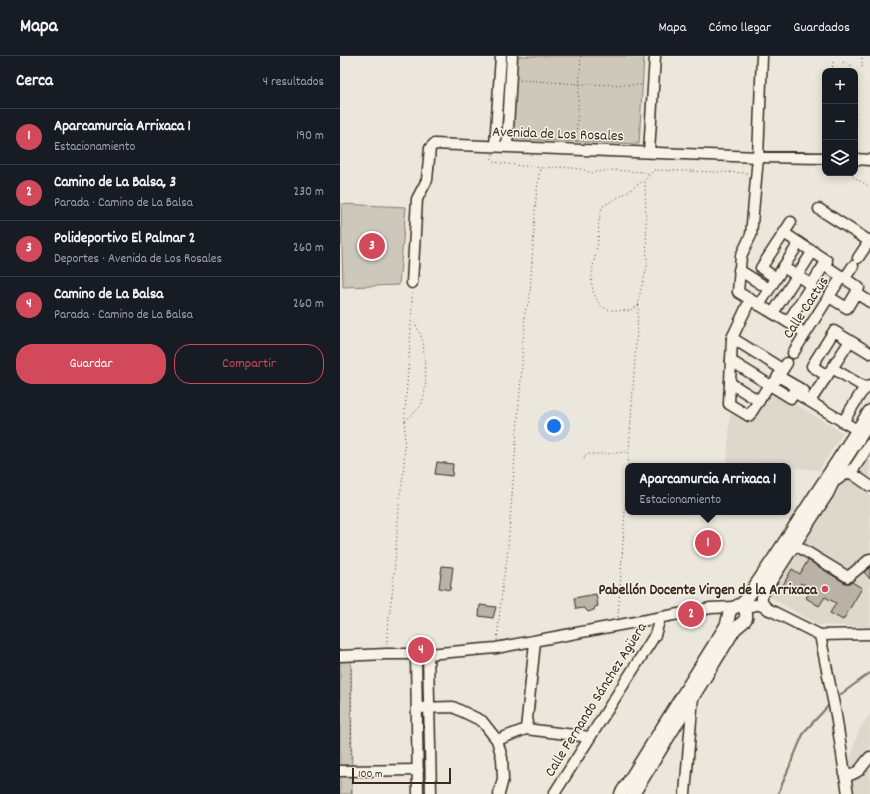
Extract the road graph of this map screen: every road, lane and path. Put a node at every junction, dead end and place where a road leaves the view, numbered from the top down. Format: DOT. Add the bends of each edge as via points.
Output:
graph roads {
  1 [pos="501,56"];
  2 [pos="512,56"];
  3 [pos="581,56"];
  4 [pos="655,56"];
  5 [pos="762,56"];
  6 [pos="862,56"];
  7 [pos="833,62"];
  8 [pos="843,62"];
  9 [pos="852,66"];
  10 [pos="862,66"];
  11 [pos="832,68"];
  12 [pos="511,80"];
  13 [pos="580,84"];
  14 [pos="643,85"];
  15 [pos="496,146"];
  16 [pos="507,146"];
  17 [pos="575,146"];
  18 [pos="648,152"];
  19 [pos="758,157"];
  20 [pos="822,158"];
  21 [pos="858,160"];
  22 [pos="870,160"];
  23 [pos="540,168"];
  24 [pos="650,174"];
  25 [pos="756,174"];
  26 [pos="852,176"];
  27 [pos="644,180"];
  28 [pos="870,186"];
  29 [pos="819,209"];
  30 [pos="791,222"];
  31 [pos="784,233"];
  32 [pos="869,240"];
  33 [pos="799,243"];
  34 [pos="812,251"];
  35 [pos="824,265"];
  36 [pos="783,267"];
  37 [pos="740,270"];
  38 [pos="797,276"];
  39 [pos="843,277"];
  40 [pos="776,278"];
  41 [pos="412,283"];
  42 [pos="812,285"];
  43 [pos="769,289"];
  44 [pos="858,291"];
  45 [pos="829,297"];
  46 [pos="754,302"];
  47 [pos="870,302"];
  48 [pos="639,305"];
  49 [pos="773,313"];
  50 [pos="412,317"];
  51 [pos="788,322"];
  52 [pos="799,329"];
  53 [pos="732,338"];
  54 [pos="850,341"];
  55 [pos="793,353"];
  56 [pos="870,353"];
  57 [pos="731,361"];
  58 [pos="782,369"];
  59 [pos="830,372"];
  60 [pos="730,384"];
  61 [pos="770,385"];
  62 [pos="868,387"];
  63 [pos="798,391"];
  64 [pos="759,401"];
  65 [pos="810,401"];
  66 [pos="870,411"];
  67 [pos="405,422"];
  68 [pos="844,422"];
  69 [pos="870,423"];
  70 [pos="857,430"];
  71 [pos="870,444"];
  72 [pos="628,452"];
  73 [pos="866,452"];
  74 [pos="584,459"];
  75 [pos="627,463"];
  76 [pos="851,472"];
  77 [pos="834,482"];
  78 [pos="870,486"];
  79 [pos="625,499"];
  80 [pos="803,514"];
  81 [pos="797,546"];
  82 [pos="870,559"];
  83 [pos="759,581"];
  84 [pos="745,610"];
  85 [pos="660,618"];
  86 [pos="617,626"];
  87 [pos="870,634"];
  88 [pos="820,635"];
  89 [pos="534,642"];
  90 [pos="496,648"];
  91 [pos="387,654"];
  92 [pos="428,654"];
  93 [pos="351,655"];
  94 [pos="416,655"];
  95 [pos="340,656"];
  96 [pos="693,696"];
  97 [pos="430,707"];
  98 [pos="417,708"];
  99 [pos="526,729"];
  100 [pos="590,737"];
  101 [pos="498,740"];
  102 [pos="870,757"];
  103 [pos="418,770"];
  104 [pos="340,771"];
  105 [pos="351,771"];
  106 [pos="845,777"];
  107 [pos="625,793"];
  108 [pos="352,794"];
  109 [pos="418,794"];
  110 [pos="431,794"];
  111 [pos="500,794"];
  112 [pos="554,794"];
  113 [pos="685,794"];
  114 [pos="848,794"];
  1 -- 15 [label="street"];
  2 -- 12 [label="street"];
  3 -- 13 [label="path"];
  4 -- 18 [label="street"];
  5 -- 19 [label="street"];
  6 -- 10 [label="path"];
  7 -- 11 [label="path"];
  8 -- 9 [label="path"];
  12 -- 13 [label="path"];
  12 -- 16 [label="street"];
  13 -- 14 [label="path"];
  13 -- 17 [label="path"];
  15 -- 16 [label="street, Avenida de Los Rosales"];
  15 -- 23 [label="path" via="492,159 494,162"];
  15 -- 41 [label="street, Avenida de Los Rosales" via="434,144 430,148 427,180 417,199"];
  16 -- 18 [label="street, Avenida de Los Rosales"];
  18 -- 19 [label="street, Avenida de Los Rosales"];
  19 -- 20 [label="street, Avenida de Los Rosales"];
  19 -- 25 [label="street"];
  21 -- 22 [label="street"];
  23 -- 24 [label="path" via="582,169 591,173 611,170"];
  23 -- 90 [label="path" via="529,303 524,319 507,560"];
  24 -- 25 [label="path" via="654,170"];
  24 -- 27 [label="path"];
  25 -- 37 [label="street" via="751,235 741,256"];
  26 -- 28 [label="path"];
  27 -- 48 [label="path" via="647,267"];
  27 -- 48 [label="path" via="603,206 599,218 592,285 602,308 629,311"];
  29 -- 32 [label="street"];
  30 -- 31 [label="street"];
  31 -- 33 [label="street"];
  31 -- 40 [label="street" via="761,268"];
  32 -- 39 [label="street, Calle Cactus"];
  33 -- 34 [label="street"];
  33 -- 36 [label="street"];
  34 -- 35 [label="street" via="827,260"];
  34 -- 38 [label="street"];
  35 -- 39 [label="street"];
  35 -- 42 [label="street"];
  36 -- 38 [label="street"];
  36 -- 40 [label="street"];
  37 -- 43 [label="street"];
  37 -- 46 [label="street" via="738,292"];
  38 -- 42 [label="street"];
  38 -- 49 [label="street"];
  39 -- 44 [label="street"];
  39 -- 45 [label="street, Calle Cactus"];
  40 -- 43 [label="street"];
  41 -- 50 [label="path"];
  42 -- 51 [label="street"];
  43 -- 46 [label="street"];
  44 -- 45 [label="street" via="847,308"];
  44 -- 47 [label="street"];
  45 -- 55 [label="street, Calle Cactus"];
  46 -- 49 [label="street"];
  46 -- 53 [label="street"];
  48 -- 72 [label="path"];
  49 -- 51 [label="street"];
  50 -- 67 [label="path"];
  50 -- 67 [label="path" via="424,341 426,381 421,406"];
  51 -- 52 [label="street"];
  53 -- 57 [label="street"];
  53 -- 58 [label="street"];
  54 -- 56 [label="street"];
  54 -- 59 [label="street"];
  54 -- 59 [label="street" via="834,331 815,360 812,366"];
  57 -- 60 [label="street"];
  57 -- 61 [label="street"];
  58 -- 61 [label="street"];
  58 -- 63 [label="street"];
  59 -- 62 [label="street"];
  59 -- 65 [label="street"];
  60 -- 64 [label="street"];
  60 -- 64 [label="street" via="729,404 749,416"];
  61 -- 63 [label="street" via="791,398"];
  61 -- 64 [label="street"];
  62 -- 68 [label="street" via="861,393"];
  63 -- 65 [label="street"];
  65 -- 68 [label="street"];
  66 -- 70 [label="main road"];
  67 -- 91 [label="path" via="404,480 400,494"];
  68 -- 70 [label="street"];
  69 -- 77 [label="street"];
  70 -- 80 [label="main road"];
  71 -- 73 [label="street"];
  72 -- 74 [label="path" via="586,454"];
  72 -- 75 [label="path"];
  73 -- 76 [label="street"];
  76 -- 77 [label="street"];
  76 -- 78 [label="street"];
  77 -- 80 [label="street"];
  77 -- 84 [label="street" via="763,594 763,603"];
  79 -- 86 [label="path"];
  80 -- 83 [label="main road"];
  81 -- 82 [label="street" via="848,577"];
  83 -- 84 [label="main road"];
  83 -- 84 [label="street" via="758,595"];
  84 -- 85 [label="street" via="712,608"];
  84 -- 88 [label="street"];
  84 -- 96 [label="main road"];
  84 -- 107 [label="main road"];
  85 -- 86 [label="street"];
  85 -- 100 [label="street, Calle Fernando Sánchez Agüera" via="655,635"];
  86 -- 89 [label="street"];
  87 -- 88 [label="street"];
  88 -- 106 [label="street"];
  89 -- 90 [label="street"];
  89 -- 99 [label="street"];
  90 -- 92 [label="street"];
  91 -- 93 [label="street"];
  91 -- 94 [label="street"];
  92 -- 94 [label="street"];
  92 -- 97 [label="street"];
  93 -- 95 [label="street"];
  93 -- 105 [label="path"];
  94 -- 98 [label="street"];
  96 -- 107 [label="main road"];
  96 -- 113 [label="street"];
  97 -- 98 [label="street"];
  97 -- 101 [label="street" via="453,708 482,721"];
  97 -- 110 [label="street"];
  98 -- 103 [label="street"];
  99 -- 100 [label="street"];
  99 -- 101 [label="street"];
  100 -- 112 [label="street, Calle Fernando Sánchez Agüera"];
  101 -- 111 [label="street" via="503,779"];
  102 -- 106 [label="street" via="862,770"];
  103 -- 105 [label="street"];
  103 -- 109 [label="street"];
  104 -- 105 [label="street"];
  105 -- 108 [label="path"];
  106 -- 114 [label="street"];
}
